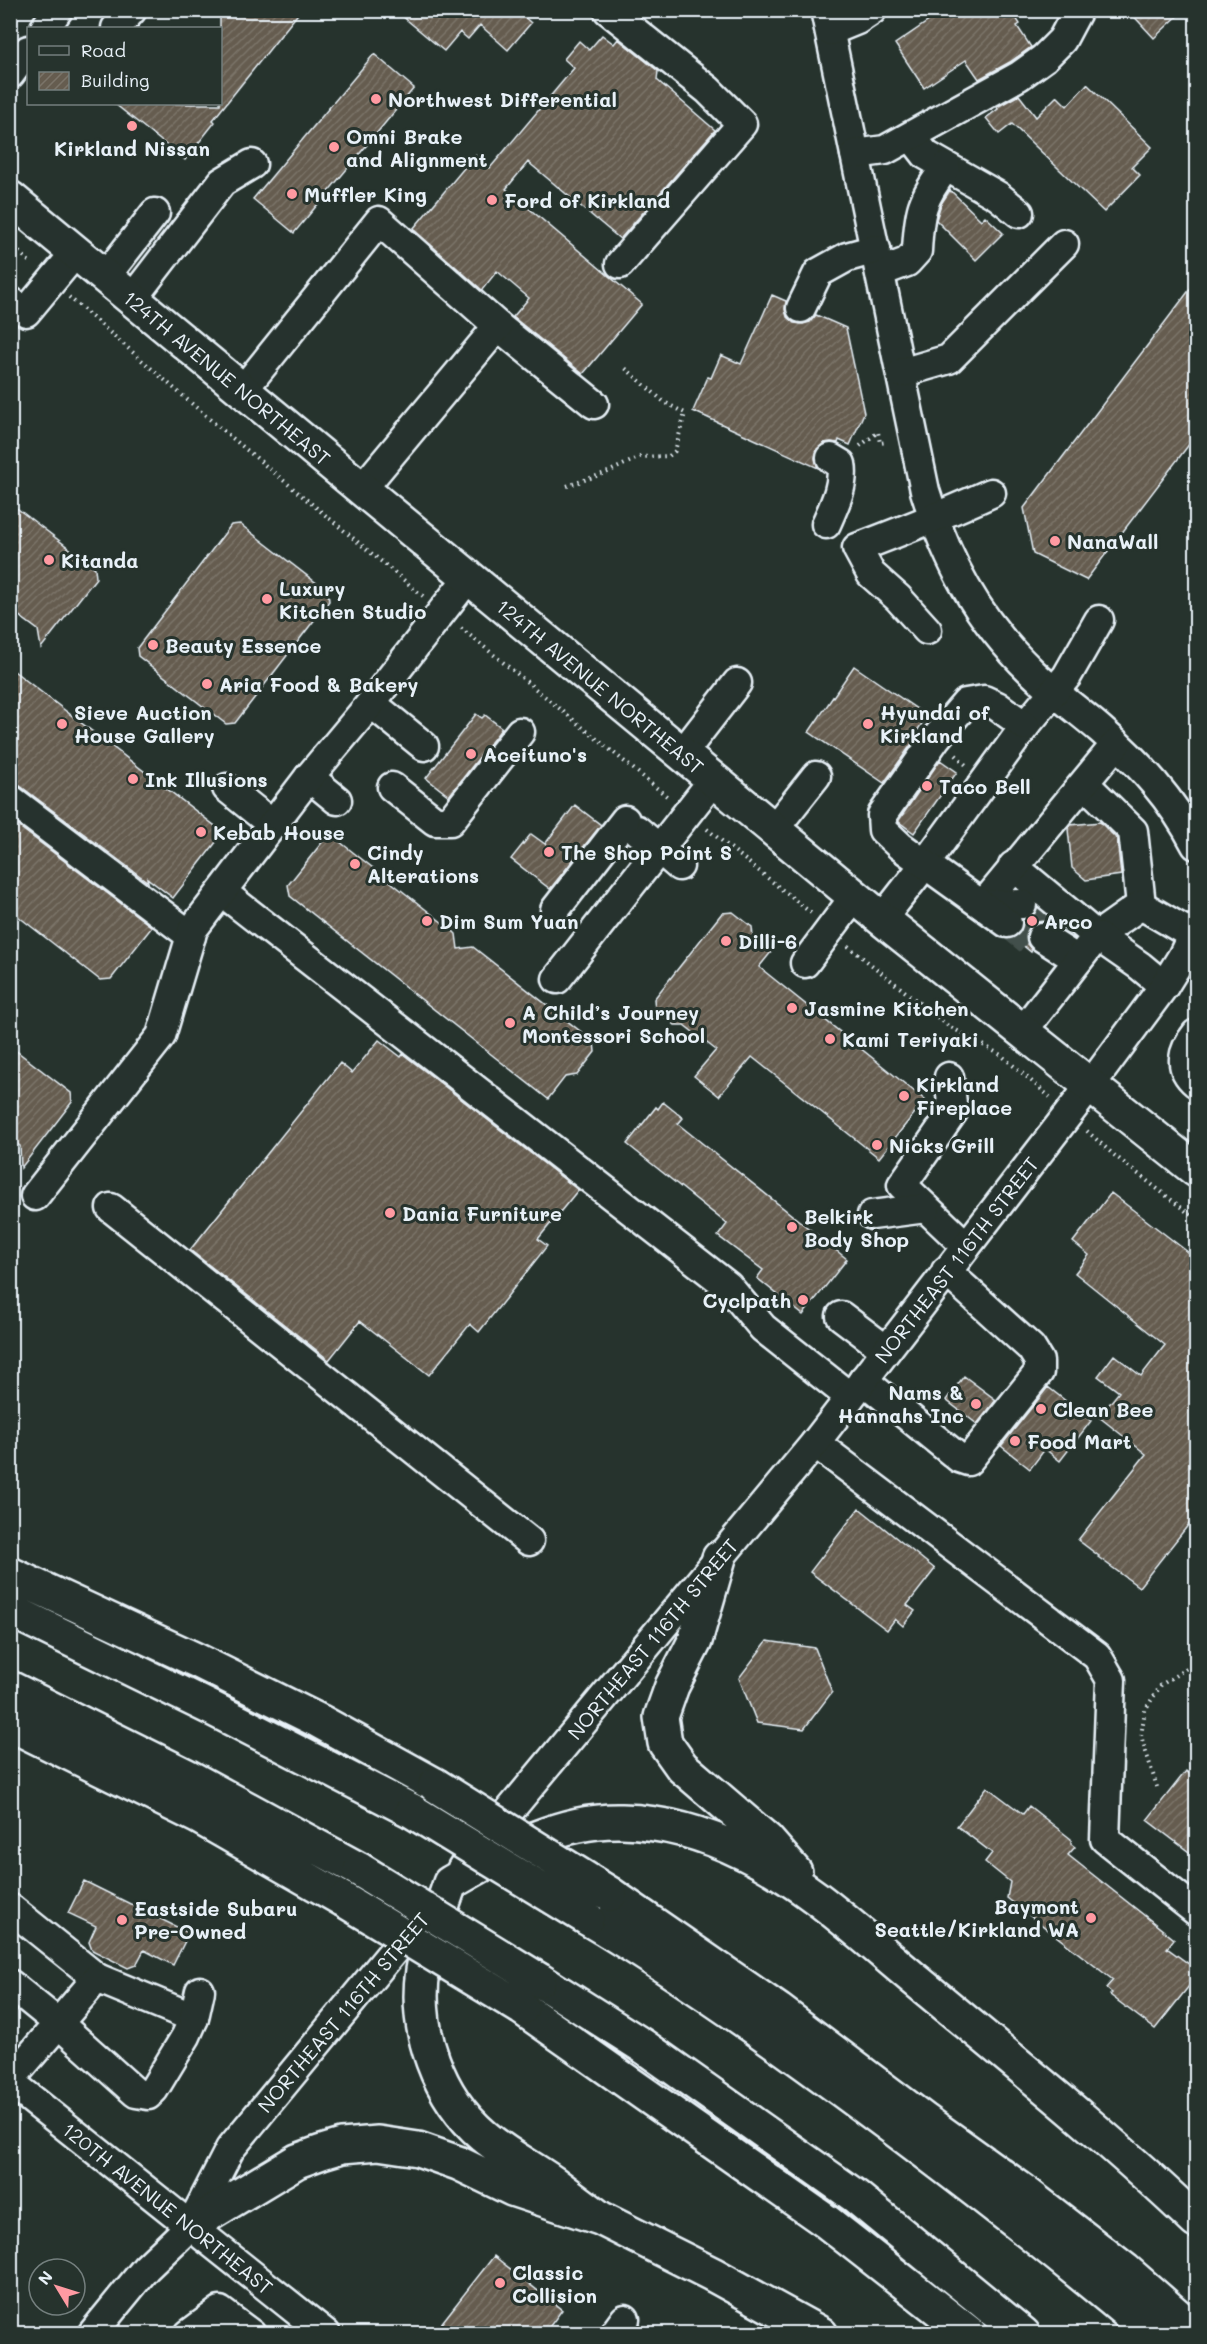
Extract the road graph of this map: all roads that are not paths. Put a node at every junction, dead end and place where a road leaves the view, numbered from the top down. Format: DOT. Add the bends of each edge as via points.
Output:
graph roads {
  1 [pos="58,10"];
  2 [pos="608,10"];
  3 [pos="872,10"];
  4 [pos="1078,10"];
  5 [pos="828,21"];
  6 [pos="46,27"];
  7 [pos="27,51"];
  8 [pos="10,74"];
  9 [pos="912,137"];
  10 [pos="855,154"];
  11 [pos="252,164"];
  12 [pos="946,167"];
  13 [pos="10,198"];
  14 [pos="154,213"];
  15 [pos="1019,213"];
  16 [pos="1064,244"];
  17 [pos="76,252"];
  18 [pos="878,261"];
  19 [pos="620,264"];
  20 [pos="105,277"];
  21 [pos="132,299"];
  22 [pos="10,301"];
  23 [pos="801,308"];
  24 [pos="498,326"];
  25 [pos="901,373"];
  26 [pos="242,392"];
  27 [pos="594,404"];
  28 [pos="831,458"];
  29 [pos="362,489"];
  30 [pos="991,493"];
  31 [pos="934,519"];
  32 [pos="826,524"];
  33 [pos="468,578"];
  34 [pos="1099,620"];
  35 [pos="927,630"];
  36 [pos="737,683"];
  37 [pos="1054,690"];
  38 [pos="371,703"];
  39 [pos="1025,726"];
  40 [pos="520,732"];
  41 [pos="1116,744"];
  42 [pos="424,746"];
  43 [pos="682,754"];
  44 [pos="816,776"];
  45 [pos="309,777"];
  46 [pos="714,779"];
  47 [pos="1085,784"];
  48 [pos="392,787"];
  49 [pos="227,788"];
  50 [pos="10,799"];
  51 [pos="337,800"];
  52 [pos="1189,818"];
  53 [pos="273,825"];
  54 [pos="774,829"];
  55 [pos="1197,845"];
  56 [pos="669,857"];
  57 [pos="925,864"];
  58 [pos="1013,866"];
  59 [pos="222,892"];
  60 [pos="855,896"];
  61 [pos="983,905"];
  62 [pos="1141,905"];
  63 [pos="1018,909"];
  64 [pos="555,910"];
  65 [pos="882,919"];
  66 [pos="1046,932"];
  67 [pos="1195,932"];
  68 [pos="191,936"];
  69 [pos="1097,936"];
  70 [pos="1074,958"];
  71 [pos="805,963"];
  72 [pos="557,979"];
  73 [pos="1164,986"];
  74 [pos="1022,1032"];
  75 [pos="1197,1034"];
  76 [pos="949,1077"];
  77 [pos="1197,1083"];
  78 [pos="1090,1086"];
  79 [pos="1197,1170"];
  80 [pos="35,1196"];
  81 [pos="111,1208"];
  82 [pos="926,1208"];
  83 [pos="872,1215"];
  84 [pos="966,1246"];
  85 [pos="946,1271"];
  86 [pos="841,1316"];
  87 [pos="886,1350"];
  88 [pos="856,1389"];
  89 [pos="815,1443"];
  90 [pos="529,1541"];
  91 [pos="719,1558"];
  92 [pos="10,1574"];
  93 [pos="10,1610"];
  94 [pos="10,1688"];
  95 [pos="10,1724"];
  96 [pos="450,1883"];
  97 [pos="824,1905"];
  98 [pos="10,1908"];
  99 [pos="1197,1911"];
  100 [pos="97,1978"];
  101 [pos="10,1984"];
  102 [pos="58,2023"];
  103 [pos="10,2081"];
  104 [pos="600,2218"];
  105 [pos="1197,2222"];
  106 [pos="191,2225"];
  107 [pos="98,2327"];
  108 [pos="1197,2332"];
  109 [pos="189,2334"];
  110 [pos="251,2334"];
  111 [pos="326,2334"];
  112 [pos="820,2334"];
  113 [pos="970,2334"];
  114 [pos="1023,2334"];
  115 [pos="1154,2334"];
  1 -- 6 [label="street"];
  2 -- 19 [label="street" via="708,90 742,124"];
  3 -- 5 [label="street" via="857,20"];
  4 -- 9 [label="street" via="1062,40 1044,58"];
  5 -- 10 [label="street"];
  7 -- 8 [label="street"];
  9 -- 10 [label="street" via="885,150"];
  9 -- 12 [label="street" via="926,155"];
  10 -- 18 [label="street"];
  11 -- 21 [label="street" via="222,182"];
  12 -- 15 [label="street" via="998,196"];
  12 -- 18 [label="street" via="926,196 919,215 917,251 907,262"];
  13 -- 17 [label="main road, 124TH AVENUE NORTHEAST"];
  14 -- 20 [label="street"];
  16 -- 25 [label="street" via="949,359"];
  17 -- 20 [label="main road, 124TH AVENUE NORTHEAST"];
  17 -- 22 [label="street" via="26,312"];
  18 -- 23 [label="street" via="847,257 818,273"];
  18 -- 25 [label="street"];
  20 -- 21 [label="main road, 124TH AVENUE NORTHEAST"];
  21 -- 26 [label="main road, 124TH AVENUE NORTHEAST"];
  24 -- 26 [label="street" via="379,221"];
  24 -- 27 [label="street"];
  24 -- 29 [label="street"];
  25 -- 31 [label="street"];
  26 -- 29 [label="main road, 124TH AVENUE NORTHEAST"];
  28 -- 32 [label="street" via="841,464 843,473"];
  29 -- 33 [label="main road, 124TH AVENUE NORTHEAST"];
  30 -- 31 [label="street"];
  31 -- 35 [label="street" via="857,548 872,574"];
  31 -- 37 [label="street" via="945,550 982,614 1031,672"];
  33 -- 38 [label="street"];
  33 -- 43 [label="main road, 124TH AVENUE NORTHEAST"];
  34 -- 37 [label="street" via="1074,667"];
  36 -- 43 [label="street"];
  37 -- 39 [label="street"];
  37 -- 41 [label="street"];
  38 -- 42 [label="street"];
  38 -- 45 [label="street"];
  39 -- 57 [label="street"];
  39 -- 57 [label="street" via="984,700 966,703 930,747 882,815 883,830"];
  40 -- 48 [label="street" via="450,821 435,821"];
  41 -- 47 [label="street"];
  41 -- 52 [label="street"];
  43 -- 46 [label="main road, 124TH AVENUE NORTHEAST"];
  44 -- 54 [label="street"];
  45 -- 51 [label="street"];
  45 -- 53 [label="street"];
  46 -- 54 [label="main road, 124TH AVENUE NORTHEAST"];
  46 -- 56 [label="street" via="686,812"];
  47 -- 58 [label="street"];
  47 -- 62 [label="street" via="1133,831"];
  49 -- 53 [label="street"];
  50 -- 68 [label="street"];
  52 -- 55 [label="street"];
  53 -- 59 [label="street"];
  54 -- 60 [label="main road, 124TH AVENUE NORTHEAST"];
  56 -- 64 [label="street" via="631,825"];
  56 -- 72 [label="street"];
  57 -- 61 [label="street"];
  57 -- 65 [label="street"];
  58 -- 61 [label="street"];
  58 -- 69 [label="street"];
  59 -- 68 [label="street"];
  59 -- 88 [label="street" via="720,1279 763,1328"];
  60 -- 65 [label="main road, 124TH AVENUE NORTHEAST"];
  60 -- 71 [label="street"];
  61 -- 63 [label="street"];
  62 -- 67 [label="street"];
  62 -- 69 [label="street"];
  65 -- 74 [label="main road, 124TH AVENUE NORTHEAST"];
  66 -- 70 [label="street"];
  67 -- 73 [label="street, NORTHEAST 116TH STREET"];
  68 -- 80 [label="street" via="161,1036"];
  69 -- 70 [label="street"];
  69 -- 73 [label="street"];
  70 -- 74 [label="street"];
  73 -- 78 [label="street, NORTHEAST 116TH STREET"];
  74 -- 78 [label="main road, 124TH AVENUE NORTHEAST"];
  75 -- 77 [label="street" via="1185,1047 1184,1059"];
  76 -- 82 [label="street" via="953,1112 902,1185"];
  78 -- 79 [label="main road, 124TH AVENUE NORTHEAST"];
  78 -- 84 [label="street, NORTHEAST 116TH STREET"];
  81 -- 90 [label="street"];
  82 -- 83 [label="street"];
  82 -- 84 [label="street"];
  84 -- 85 [label="street, NORTHEAST 116TH STREET"];
  85 -- 87 [label="street, NORTHEAST 116TH STREET"];
  85 -- 88 [label="street" via="1031,1348 1039,1361 1039,1372 968,1461"];
  86 -- 87 [label="street"];
  87 -- 88 [label="street, NORTHEAST 116TH STREET"];
  88 -- 89 [label="street, NORTHEAST 116TH STREET"];
  89 -- 91 [label="street, NORTHEAST 116TH STREET"];
  89 -- 99 [label="street" via="1097,1656 1111,1680 1105,1839"];
  91 -- 96 [label="street, NORTHEAST 116TH STREET"];
  91 -- 97 [label="main road" via="695,1641 661,1717 665,1743 682,1767 767,1840"];
  92 -- 108 [label="main road, bridge" via="309,1716 435,1785 610,1894 778,2010 1023,2191"];
  93 -- 115 [label="main road, bridge" via="412,1811 587,1918 745,2020 883,2119"];
  94 -- 114 [label="main road, bridge" via="187,1776 360,1870 643,2046 855,2196"];
  95 -- 113 [label="main road, bridge" via="199,1817 522,2008 826,2222"];
  96 -- 97 [label="main road" via="519,1844 562,1828 597,1821 624,1821 665,1825 712,1839 780,1873"];
  96 -- 104 [label="main road" via="423,1974 421,2007 434,2066 456,2104 483,2135"];
  96 -- 106 [label="street, NORTHEAST 116TH STREET" via="230,2149"];
  97 -- 105 [label="main road" via="1007,2056"];
  98 -- 100 [label="street"];
  100 -- 102 [label="street"];
  100 -- 102 [label="street" via="197,2004 186,2036 148,2095 136,2093"];
  101 -- 102 [label="street"];
  102 -- 103 [label="street"];
  103 -- 106 [label="street, 120TH AVENUE NORTHEAST"];
  104 -- 106 [label="main road" via="512,2189 418,2149 378,2143 342,2146 297,2161"];
  104 -- 112 [label="main road"];
  106 -- 107 [label="street, NORTHEAST 116TH STREET" via="146,2268"];
  106 -- 111 [label="street, 120TH AVENUE NORTHEAST"];
  109 -- 110 [label="street" via="220,2311"];
}
